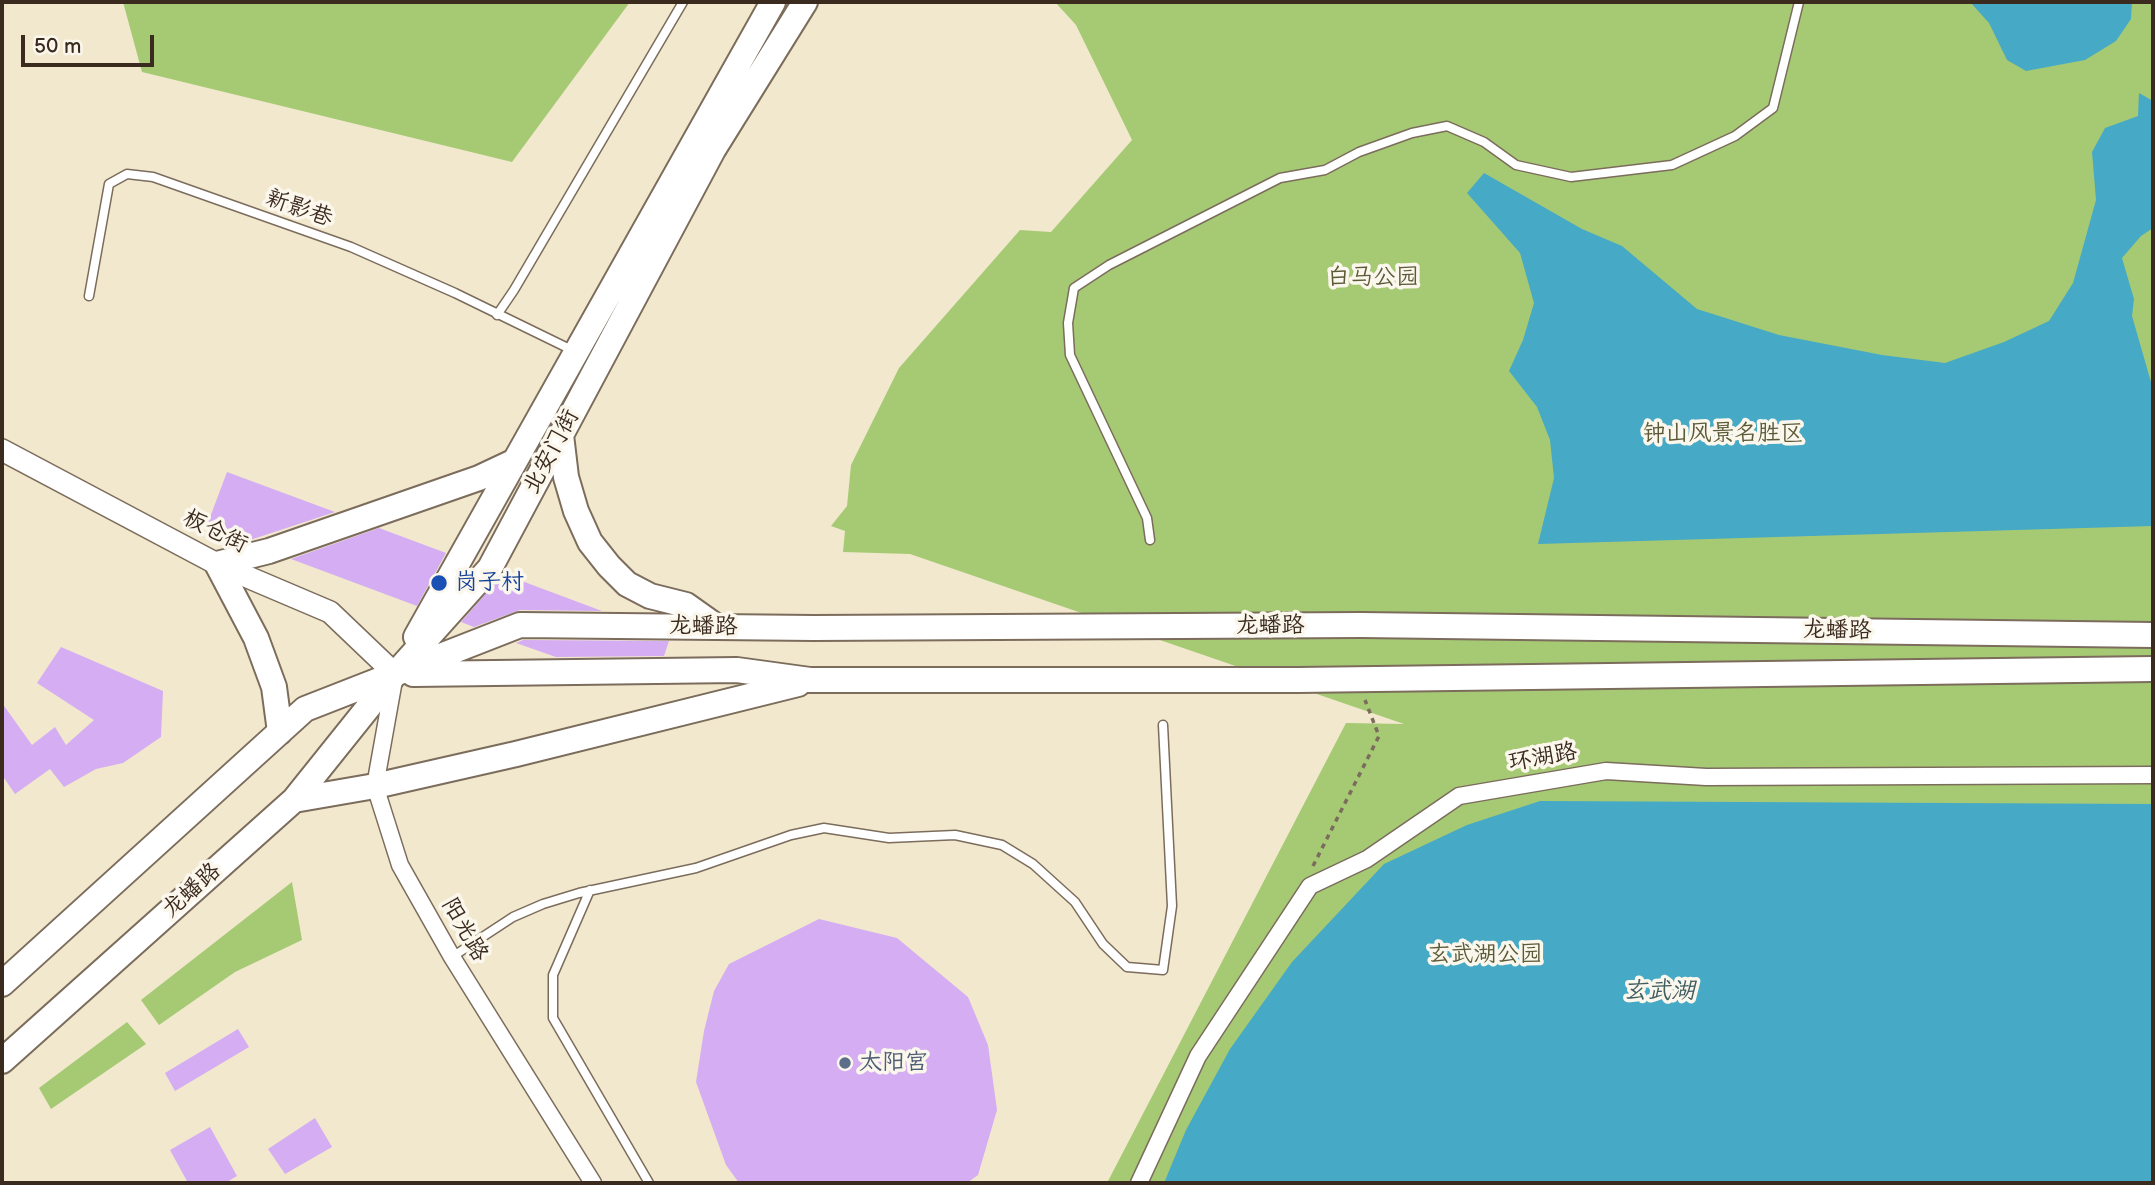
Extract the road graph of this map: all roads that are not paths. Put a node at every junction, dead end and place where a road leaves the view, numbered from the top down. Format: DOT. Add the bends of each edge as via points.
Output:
graph roads {
  1 [pos="683,2"];
  2 [pos="773,2"];
  3 [pos="805,2"];
  4 [pos="1799,2"];
  5 [pos="89,296"];
  6 [pos="497,315"];
  7 [pos="575,352"];
  8 [pos="561,435"];
  9 [pos="2,450"];
  10 [pos="513,462"];
  11 [pos="1150,540"];
  12 [pos="217,564"];
  13 [pos="717,627"];
  14 [pos="2153,635"];
  15 [pos="2153,669"];
  16 [pos="395,674"];
  17 [pos="810,680"];
  18 [pos="1163,725"];
  19 [pos="280,732"];
  20 [pos="2153,775"];
  21 [pos="375,786"];
  22 [pos="294,800"];
  23 [pos="590,890"];
  24 [pos="452,957"];
  25 [pos="2,984"];
  26 [pos="2,1061"];
  27 [pos="593,1183"];
  28 [pos="649,1183"];
  29 [pos="1139,1183"];
  1 -- 6 [label="lane"];
  2 -- 7 [label="main road, 北安门街"];
  3 -- 8 [label="main road, 北安门街" via="713,150"];
  4 -- 11 [label="lane" via="1773,108 1735,136 1672,165 1571,177 1516,165 1484,142 1447,126 1412,133 1325,170 1280,178 1109,265 1074,288 1068,323 1070,355 1147,518"];
  5 -- 6 [label="lane, 新影巷" via="109,184 127,174 153,177 351,247"];
  6 -- 7 [label="lane, 新影巷"];
  7 -- 10 [label="main road, 北安门街"];
  8 -- 13 [label="main road" via="576,511 590,542 609,566 627,584 650,596 686,605"];
  8 -- 16 [label="main road, 北安门街" via="490,568"];
  9 -- 12 [label="main road, 板仓街"];
  10 -- 12 [label="main road" via="269,551"];
  10 -- 16 [label="main road, 北安门街"];
  12 -- 16 [label="main road, 板仓街" via="330,611"];
  12 -- 19 [label="main road" via="256,638 274,687"];
  13 -- 14 [label="main road, 龙蟠路" via="1361,625"];
  13 -- 16 [label="main road, 龙蟠路" via="520,625"];
  15 -- 17 [label="main road, 龙蟠路"];
  16 -- 17 [label="main road, 龙蟠路" via="737,670"];
  16 -- 19 [label="main road, 龙蟠路" via="305,709"];
  16 -- 21 [label="street, 阳光路"];
  16 -- 22 [label="main road, 龙蟠路"];
  17 -- 21 [label="main road"];
  18 -- 23 [label="lane" via="1172,906 1163,970 1127,967 1103,944 1075,902 1020,855 1002,845 955,835 889,838 824,828 683,872"];
  19 -- 25 [label="main road, 龙蟠路"];
  20 -- 29 [label="street, 环湖路" via="1706,777 1606,771 1459,796 1367,859 1310,886 1198,1056"];
  21 -- 22 [label="main road"];
  21 -- 24 [label="street, 阳光路" via="400,864"];
  22 -- 26 [label="main road, 龙蟠路"];
  23 -- 24 [label="lane" via="513,918"];
  23 -- 28 [label="lane" via="553,975 553,1018"];
  24 -- 27 [label="street, 阳光路"];
}
